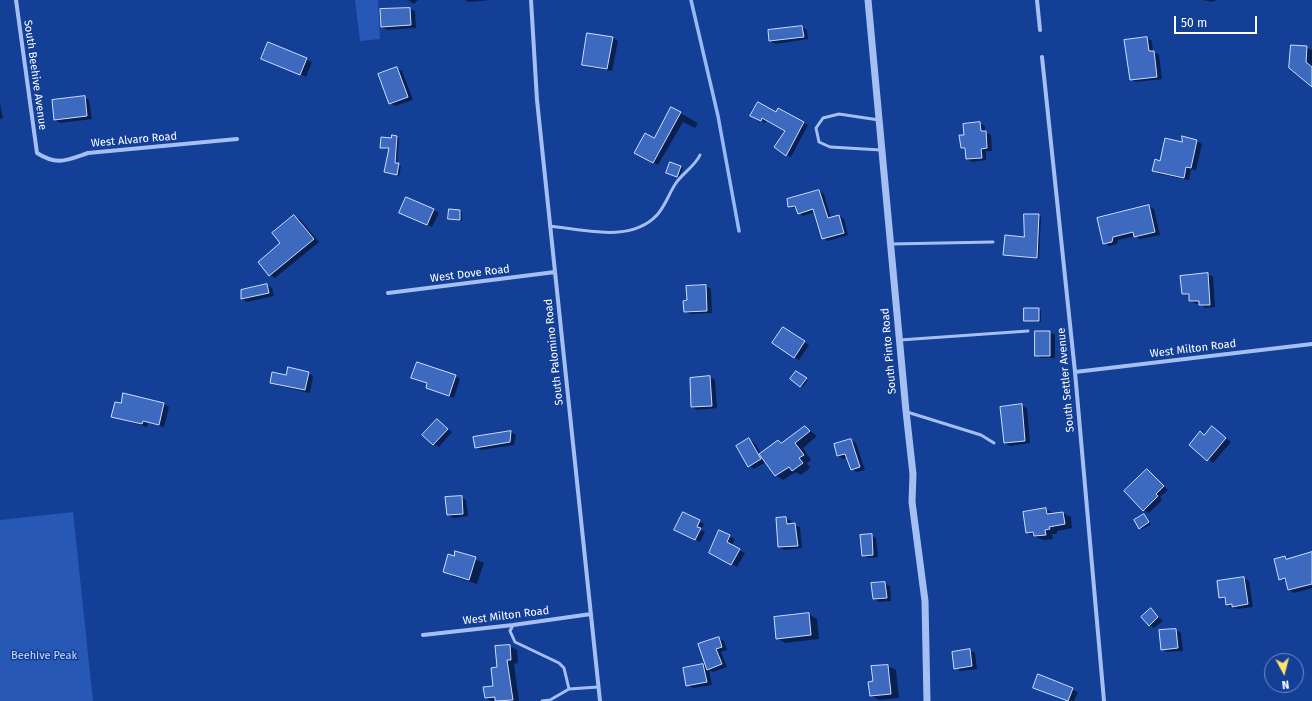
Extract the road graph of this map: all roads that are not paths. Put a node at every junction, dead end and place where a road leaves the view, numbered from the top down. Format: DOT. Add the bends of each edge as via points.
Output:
graph roads {
  1 [pos="16,0"];
  2 [pos="531,0"];
  3 [pos="868,0"];
  4 [pos="1037,0"];
  5 [pos="1040,30"];
  6 [pos="1042,57"];
  7 [pos="880,120"];
  8 [pos="237,139"];
  9 [pos="882,150"];
  10 [pos="37,153"];
  11 [pos="700,155"];
  12 [pos="550,226"];
  13 [pos="993,242"];
  14 [pos="891,244"];
  15 [pos="555,272"];
  16 [pos="388,293"];
  17 [pos="1028,331"];
  18 [pos="900,340"];
  19 [pos="1312,344"];
  20 [pos="1075,372"];
  21 [pos="906,411"];
  22 [pos="994,442"];
  23 [pos="590,614"];
  24 [pos="513,625"];
  25 [pos="423,635"];
  26 [pos="598,687"];
  27 [pos="569,689"];
  28 [pos="542,701"];
  29 [pos="600,701"];
  30 [pos="927,701"];
  31 [pos="1104,701"];
  1 -- 10 [label="street, South Beehive Avenue"];
  2 -- 12 [label="street, South Palomino Road"];
  3 -- 7 [label="street, South Pinto Road"];
  4 -- 5 [label="street"];
  6 -- 20 [label="street, South Settler Avenue"];
  7 -- 9 [label="street, South Pinto Road"];
  7 -- 9 [label="lane" via="839,114 823,118 816,128 819,142 830,147"];
  8 -- 10 [label="street, West Alvaro Road" via="88,153 66,160 48,160"];
  9 -- 14 [label="street, South Pinto Road"];
  11 -- 12 [label="lane" via="697,162 676,183 657,215 636,228 608,232"];
  12 -- 15 [label="street, South Palomino Road"];
  13 -- 14 [label="lane"];
  14 -- 18 [label="street, South Pinto Road"];
  15 -- 16 [label="street, West Dove Road"];
  15 -- 23 [label="street, South Palomino Road"];
  17 -- 18 [label="lane"];
  18 -- 21 [label="street, South Pinto Road"];
  19 -- 20 [label="street, West Milton Road"];
  20 -- 31 [label="street, South Settler Avenue"];
  21 -- 22 [label="lane"];
  21 -- 30 [label="street, South Pinto Road" via="913,474 912,502 925,600"];
  23 -- 24 [label="street, West Milton Road"];
  23 -- 26 [label="street, South Palomino Road"];
  24 -- 25 [label="street, West Milton Road"];
  24 -- 27 [label="lane" via="510,631 515,642 559,663 564,668"];
  26 -- 27 [label="lane"];
  26 -- 29 [label="street, South Palomino Road"];
  27 -- 28 [label="lane" via="550,700"];
}
